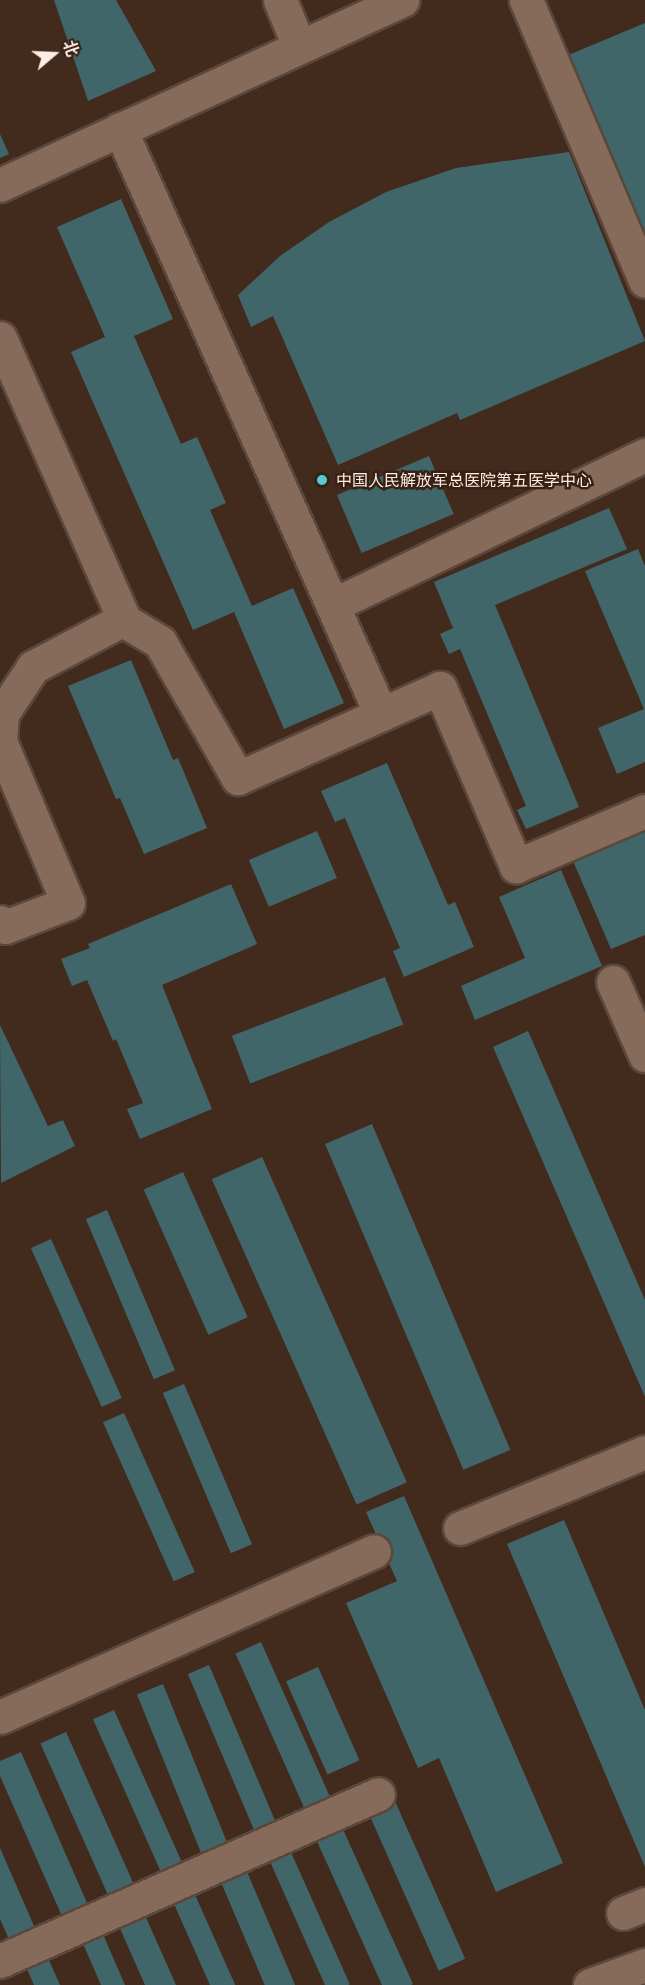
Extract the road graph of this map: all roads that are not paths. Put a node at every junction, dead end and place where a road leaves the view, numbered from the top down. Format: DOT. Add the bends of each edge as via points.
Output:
graph roads {
  1 [pos="280,0"];
  2 [pos="526,0"];
  3 [pos="393,2"];
  4 [pos="299,46"];
  5 [pos="120,129"];
  6 [pos="0,185"];
  7 [pos="645,281"];
  8 [pos="0,338"];
  9 [pos="645,455"];
  10 [pos="333,605"];
  11 [pos="124,619"];
  12 [pos="381,714"];
  13 [pos="645,812"];
  14 [pos="0,922"];
  15 [pos="613,982"];
  16 [pos="645,1055"];
  17 [pos="645,1452"];
  18 [pos="460,1528"];
  19 [pos="374,1551"];
  20 [pos="0,1717"];
  21 [pos="378,1794"];
  22 [pos="0,1962"];
  23 [pos="645,1965"];
  24 [pos="0,1985"];
  25 [pos="590,1985"];
  1 -- 4 [label="street"];
  2 -- 7 [label="street"];
  3 -- 4 [label="street"];
  4 -- 5 [label="street"];
  5 -- 6 [label="street"];
  5 -- 10 [label="street"];
  8 -- 11 [label="street"];
  9 -- 10 [label="street"];
  10 -- 12 [label="street"];
  11 -- 12 [label="street" via="160,642 238,778"];
  11 -- 14 [label="street" via="33,667 2,714 0,741 68,903 5,927"];
  12 -- 13 [label="street" via="440,688 516,866"];
  15 -- 16 [label="street"];
  17 -- 18 [label="street"];
  19 -- 20 [label="street"];
  21 -- 22 [label="street"];
  22 -- 24 [label="street"];
  23 -- 25 [label="street"];
}
